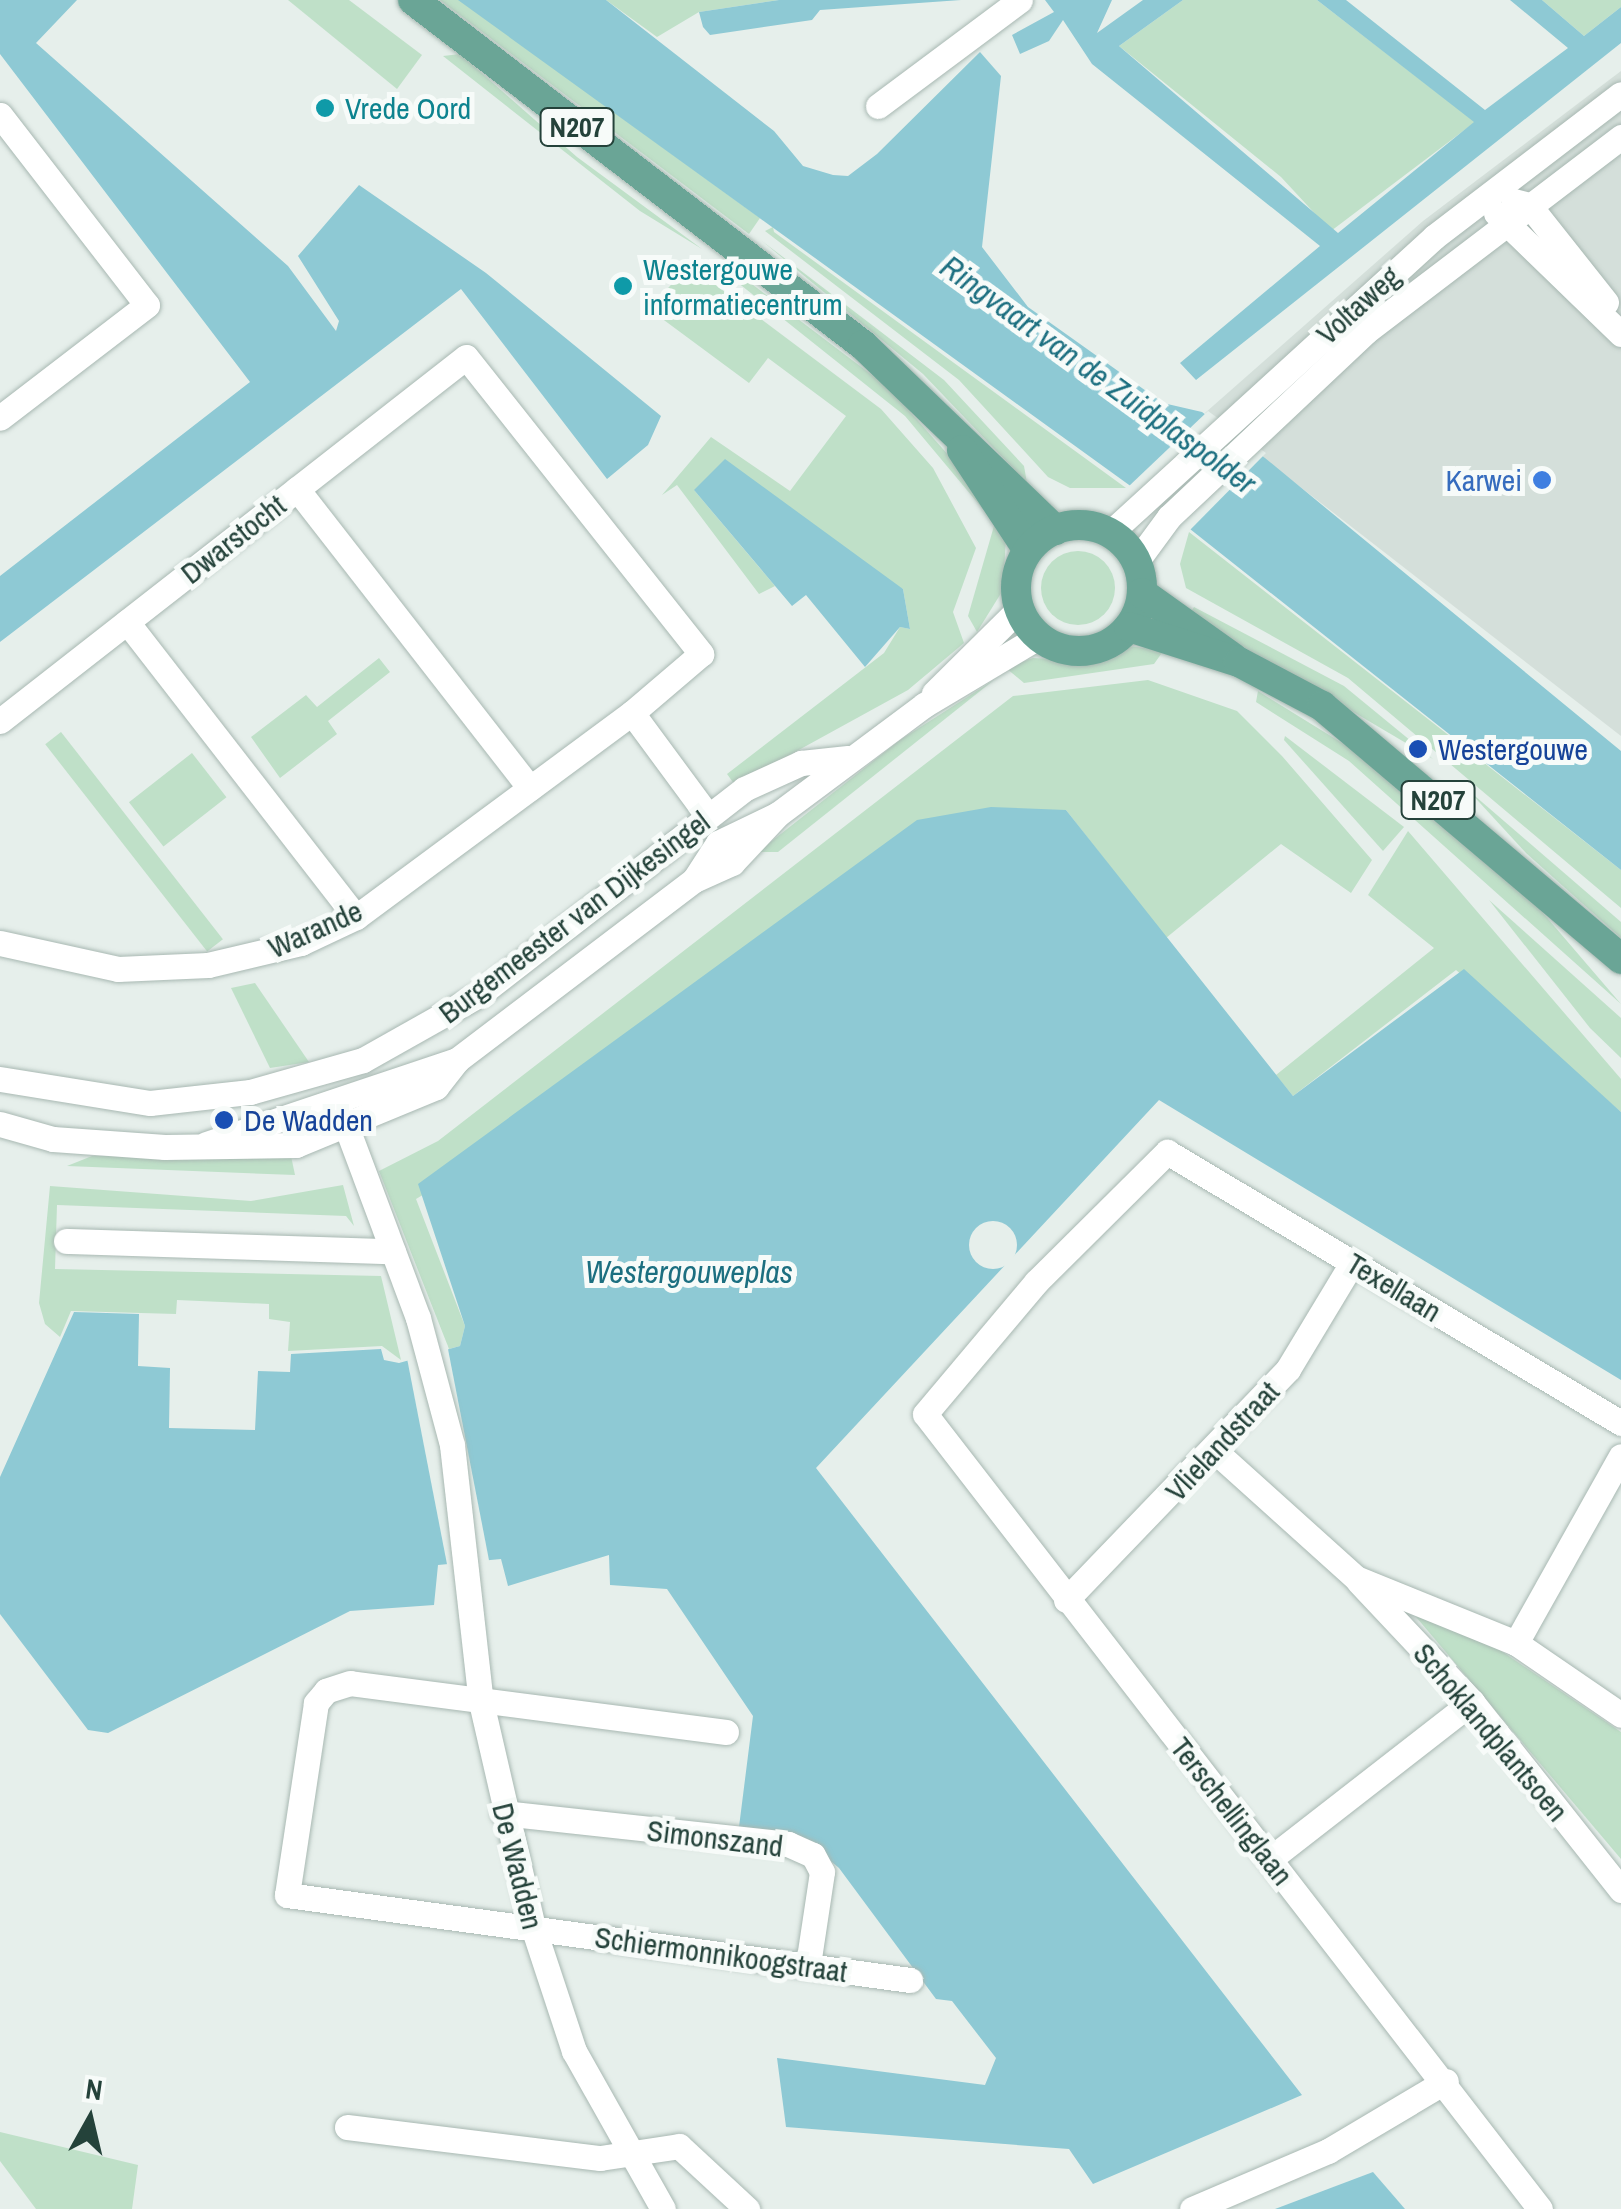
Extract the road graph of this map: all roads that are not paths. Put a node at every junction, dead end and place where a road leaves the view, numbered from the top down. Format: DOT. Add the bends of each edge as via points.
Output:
graph roads {
  1 [pos="413,0"];
  2 [pos="1020,0"];
  3 [pos="1621,94"];
  4 [pos="878,106"];
  5 [pos="0,116"];
  6 [pos="1621,138"];
  7 [pos="1490,194"];
  8 [pos="1529,205"];
  9 [pos="1500,226"];
  10 [pos="1621,318"];
  11 [pos="1621,334"];
  12 [pos="0,418"];
  13 [pos="942,418"];
  14 [pos="1248,423"];
  15 [pos="297,489"];
  16 [pos="1159,510"];
  17 [pos="1055,530"];
  18 [pos="1110,533"];
  19 [pos="1028,550"];
  20 [pos="1136,562"];
  21 [pos="1142,593"];
  22 [pos="1019,609"];
  23 [pos="126,622"];
  24 [pos="1129,627"];
  25 [pos="1038,637"];
  26 [pos="701,654"];
  27 [pos="1239,662"];
  28 [pos="924,705"];
  29 [pos="632,713"];
  30 [pos="0,720"];
  31 [pos="852,758"];
  32 [pos="530,788"];
  33 [pos="708,816"];
  34 [pos="356,917"];
  35 [pos="0,943"];
  36 [pos="1621,960"];
  37 [pos="458,1060"];
  38 [pos="0,1079"];
  39 [pos="338,1104"];
  40 [pos="0,1124"];
  41 [pos="347,1130"];
  42 [pos="206,1144"];
  43 [pos="66,1240"];
  44 [pos="393,1251"];
  45 [pos="1352,1263"];
  46 [pos="925,1414"];
  47 [pos="1621,1423"];
  48 [pos="1216,1452"];
  49 [pos="1621,1456"];
  50 [pos="1356,1578"];
  51 [pos="1066,1600"];
  52 [pos="1516,1643"];
  53 [pos="482,1702"];
  54 [pos="1472,1702"];
  55 [pos="1621,1715"];
  56 [pos="726,1732"];
  57 [pos="503,1813"];
  58 [pos="1270,1859"];
  59 [pos="1621,1890"];
  60 [pos="533,1927"];
  61 [pos="808,1965"];
  62 [pos="910,1980"];
  63 [pos="1446,2081"];
  64 [pos="347,2127"];
  65 [pos="628,2152"];
  66 [pos="664,2209"];
  67 [pos="747,2209"];
  68 [pos="1192,2209"];
  69 [pos="1540,2209"];
  1 -- 13 [label="main road, N207" via="863,345"];
  2 -- 4 [label="street"];
  3 -- 7 [label="street, Voltaweg"];
  5 -- 12 [label="street" via="147,304"];
  6 -- 8 [label="street, Voltaweg"];
  7 -- 8 [label="street"];
  7 -- 9 [label="street"];
  7 -- 14 [label="street, Voltaweg"];
  8 -- 9 [label="street, Voltaweg"];
  8 -- 10 [label="street"];
  9 -- 11 [label="street"];
  9 -- 14 [label="street, Voltaweg"];
  13 -- 17 [label="main road, N207"];
  13 -- 19 [label="main road, N207"];
  14 -- 16 [label="street, Voltaweg"];
  15 -- 23 [label="street, Dwarstocht"];
  15 -- 26 [label="street, Dwarstocht" via="466,357"];
  15 -- 32 [label="street"];
  16 -- 18 [label="street, Voltaweg"];
  16 -- 20 [label="street, Voltaweg"];
  17 -- 18 [label="main road"];
  17 -- 19 [label="main road"];
  18 -- 20 [label="main road"];
  19 -- 22 [label="main road" via="1016,579"];
  20 -- 21 [label="main road"];
  21 -- 24 [label="main road"];
  21 -- 27 [label="main road, N207"];
  22 -- 25 [label="main road"];
  22 -- 28 [label="street, Burgemeester van Dijkesingel"];
  23 -- 30 [label="street, Dwarstocht"];
  23 -- 34 [label="street"];
  24 -- 25 [label="main road" via="1090,651"];
  24 -- 27 [label="main road, N207"];
  25 -- 28 [label="street, Burgemeester van Dijkesingel"];
  26 -- 29 [label="street, Warande"];
  27 -- 36 [label="main road, N207" via="1358,732"];
  28 -- 31 [label="street, Burgemeester van Dijkesingel"];
  29 -- 32 [label="street, Warande"];
  29 -- 33 [label="street"];
  31 -- 33 [label="street, Burgemeester van Dijkesingel" via="782,769"];
  31 -- 37 [label="street, Burgemeester van Dijkesingel" via="778,814 750,849 694,880"];
  32 -- 34 [label="street, Warande"];
  33 -- 38 [label="street, Burgemeester van Dijkesingel" via="480,994 363,1060 250,1092 150,1103"];
  34 -- 35 [label="street, Warande" via="302,942 208,964 118,969"];
  37 -- 39 [label="street, Burgemeester van Dijkesingel"];
  37 -- 41 [label="street, Burgemeester van Dijkesingel" via="436,1087"];
  39 -- 41 [label="street, De Wadden"];
  39 -- 42 [label="street, Burgemeester van Dijkesingel"];
  40 -- 42 [label="street, Burgemeester van Dijkesingel" via="53,1139"];
  41 -- 42 [label="street, Burgemeester van Dijkesingel" via="296,1144"];
  41 -- 44 [label="street, De Wadden"];
  43 -- 44 [label="street"];
  44 -- 53 [label="street, De Wadden" via="428,1349 470,1566"];
  45 -- 46 [label="street, Texellaan" via="1167,1152 1036,1282"];
  45 -- 47 [label="street, Texellaan"];
  45 -- 48 [label="street, Vlielandstraat" via="1288,1369"];
  46 -- 51 [label="street, Terschellinglaan"];
  48 -- 50 [label="street, Schoklandplantsoen"];
  48 -- 51 [label="street, Vlielandstraat"];
  49 -- 52 [label="street"];
  50 -- 52 [label="street, Schoklandplantsoen"];
  50 -- 54 [label="street, Schoklandplantsoen"];
  51 -- 58 [label="street, Terschellinglaan"];
  52 -- 55 [label="street, Schoklandplantsoen"];
  53 -- 56 [label="street"];
  53 -- 57 [label="street, De Wadden"];
  53 -- 60 [label="street, Schiermonnikoogstraat" via="350,1682 326,1691 316,1703 287,1894"];
  54 -- 58 [label="street"];
  54 -- 59 [label="street, Schoklandplantsoen"];
  57 -- 60 [label="street, De Wadden"];
  57 -- 61 [label="street, Simonszand" via="788,1844 813,1855 822,1872"];
  58 -- 63 [label="street, Terschellinglaan"];
  60 -- 61 [label="street, Schiermonnikoogstraat"];
  60 -- 65 [label="street, De Wadden" via="574,2051"];
  61 -- 62 [label="street, Schiermonnikoogstraat"];
  63 -- 68 [label="street" via="1328,2151"];
  63 -- 69 [label="street, Terschellinglaan"];
  64 -- 65 [label="street" via="600,2158"];
  65 -- 66 [label="street, De Wadden"];
  65 -- 67 [label="street" via="679,2146"];
}
